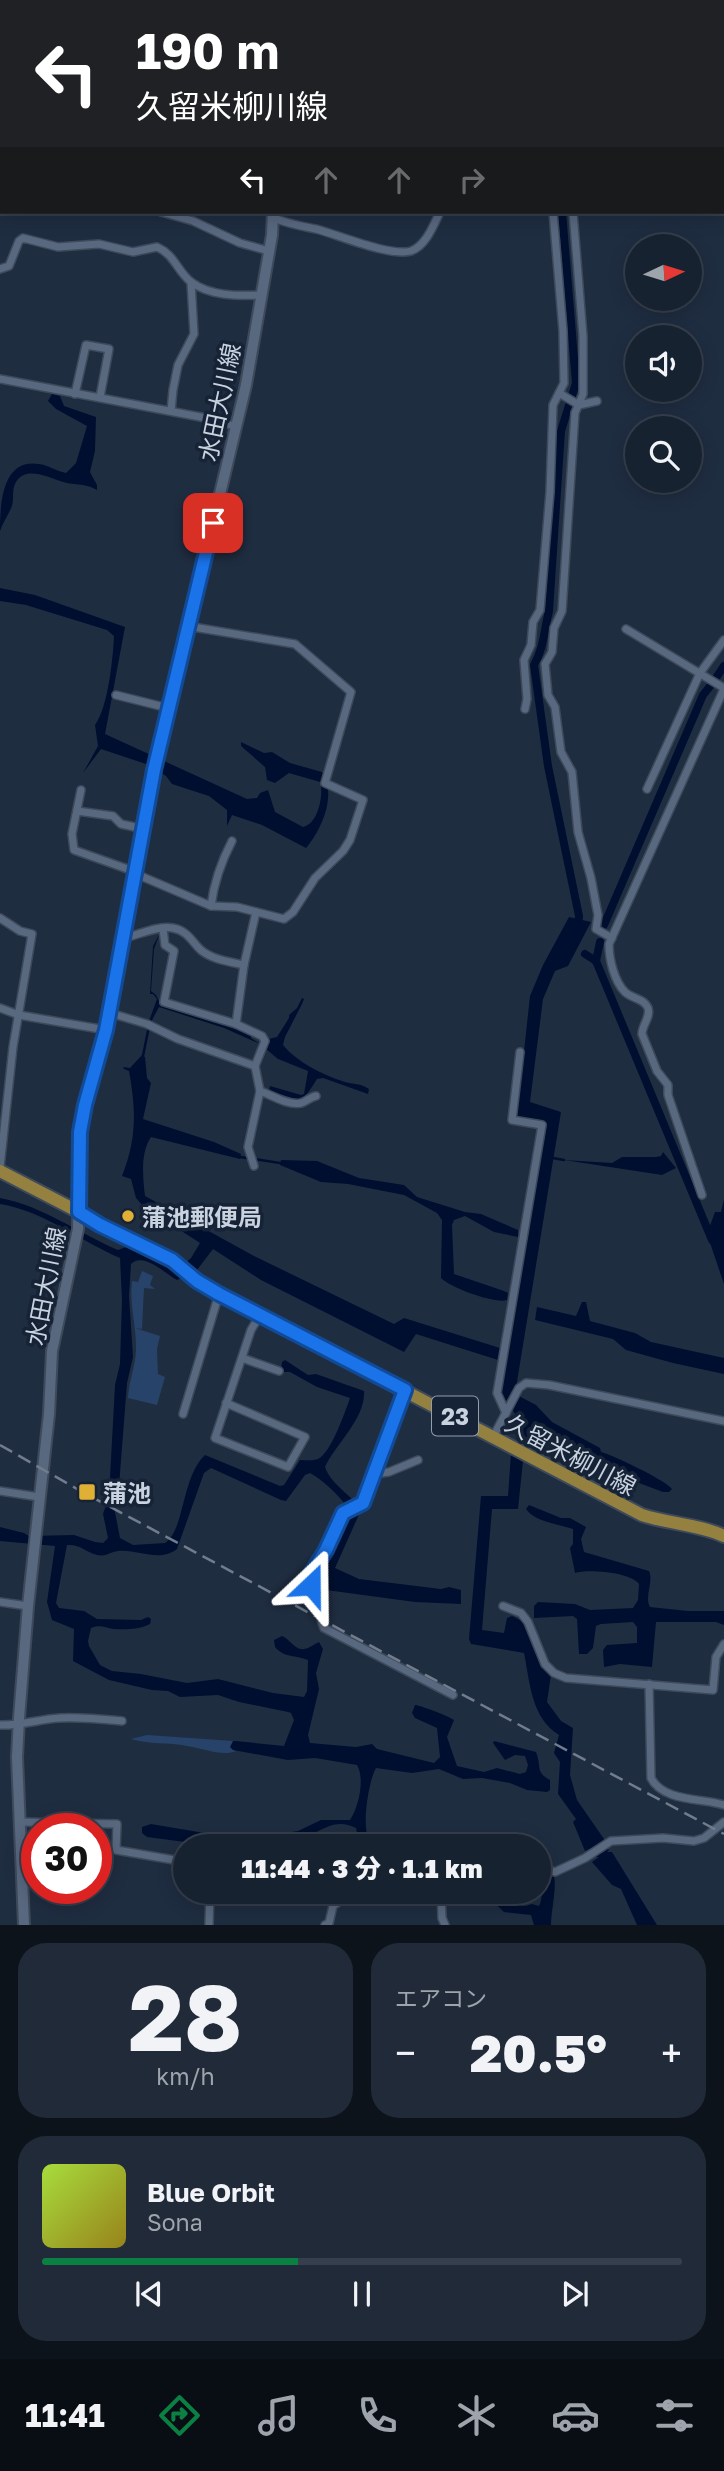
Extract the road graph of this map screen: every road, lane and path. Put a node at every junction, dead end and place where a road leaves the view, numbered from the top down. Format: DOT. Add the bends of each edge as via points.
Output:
graph roads {
  1 [pos="170,214"];
  2 [pos="439,214"];
  3 [pos="553,214"];
  4 [pos="573,214"];
  5 [pos="273,215"];
  6 [pos="269,251"];
  7 [pos="0,269"];
  8 [pos="191,282"];
  9 [pos="260,295"];
  10 [pos="0,379"];
  11 [pos="559,393"];
  12 [pos="75,394"];
  13 [pos="100,397"];
  14 [pos="597,401"];
  15 [pos="579,405"];
  16 [pos="171,411"];
  17 [pos="237,427"];
  18 [pos="187,626"];
  19 [pos="626,629"];
  20 [pos="724,640"];
  21 [pos="700,673"];
  22 [pos="724,688"];
  23 [pos="116,695"];
  24 [pos="168,708"];
  25 [pos="525,709"];
  26 [pos="647,789"];
  27 [pos="81,790"];
  28 [pos="77,811"];
  29 [pos="144,829"];
  30 [pos="232,841"];
  31 [pos="136,873"];
  32 [pos="211,906"];
  33 [pos="256,912"];
  34 [pos="0,918"];
  35 [pos="163,929"];
  36 [pos="124,938"];
  37 [pos="612,938"];
  38 [pos="244,965"];
  39 [pos="0,1008"];
  40 [pos="110,1013"];
  41 [pos="19,1015"];
  42 [pos="236,1024"];
  43 [pos="106,1030"];
  44 [pos="520,1052"];
  45 [pos="256,1066"];
  46 [pos="260,1091"];
  47 [pos="316,1096"];
  48 [pos="0,1100"];
  49 [pos="8,1103"];
  50 [pos="254,1166"];
  51 [pos="0,1169"];
  52 [pos="702,1195"];
  53 [pos="79,1212"];
  54 [pos="219,1294"];
  55 [pos="261,1315"];
  56 [pos="242,1358"];
  57 [pos="279,1371"];
  58 [pos="405,1390"];
  59 [pos="226,1403"];
  60 [pos="506,1413"];
  61 [pos="183,1414"];
  62 [pos="724,1421"];
  63 [pos="493,1437"];
  64 [pos="418,1460"];
  65 [pos="374,1474"];
  66 [pos="0,1491"];
  67 [pos="39,1497"];
  68 [pos="724,1536"];
  69 [pos="0,1602"];
  70 [pos="28,1606"];
  71 [pos="503,1606"];
  72 [pos="724,1644"];
  73 [pos="649,1684"];
  74 [pos="453,1695"];
  75 [pos="121,1721"];
  76 [pos="0,1724"];
  77 [pos="19,1725"];
  78 [pos="724,1805"];
  79 [pos="19,1822"];
  80 [pos="724,1822"];
  81 [pos="173,1860"];
  82 [pos="551,1871"];
  83 [pos="210,1904"];
  84 [pos="335,1904"];
  85 [pos="441,1904"];
  86 [pos="24,1925"];
  87 [pos="209,1925"];
  88 [pos="326,1925"];
  89 [pos="445,1925"];
  1 -- 6 [label="street"];
  2 -- 5 [label="street" via="417,248 398,252"];
  3 -- 11 [label="street" via="563,331 564,383"];
  4 -- 15 [label="street" via="583,336"];
  5 -- 6 [label="main road, 水田大川線"];
  6 -- 9 [label="main road, 水田大川線"];
  7 -- 8 [label="street" via="9,266 23,238 58,247 99,244 133,252 157,247 173,258"];
  8 -- 9 [label="street" via="232,296"];
  8 -- 16 [label="street" via="194,334 178,365"];
  9 -- 17 [label="main road, 水田大川線"];
  10 -- 12 [label="street"];
  11 -- 15 [label="street"];
  11 -- 25 [label="street" via="553,405 540,610 524,660"];
  12 -- 13 [label="street"];
  12 -- 13 [label="street" via="86,345 109,349"];
  13 -- 16 [label="street"];
  14 -- 15 [label="street"];
  15 -- 37 [label="street" via="562,611 545,664 561,752 572,772 578,832 598,915 596,929"];
  16 -- 17 [label="street"];
  17 -- 18 [label="main road, 水田大川線"];
  18 -- 24 [label="main road, 水田大川線"];
  18 -- 33 [label="street" via="295,644 351,692 326,783 363,800 350,840 287,918"];
  19 -- 21 [label="street"];
  20 -- 21 [label="street"];
  21 -- 22 [label="street"];
  21 -- 26 [label="street"];
  22 -- 37 [label="street"];
  23 -- 24 [label="street"];
  24 -- 29 [label="main road, 水田大川線"];
  27 -- 28 [label="street"];
  28 -- 29 [label="street" via="113,816 121,824"];
  28 -- 31 [label="street" via="74,850"];
  29 -- 31 [label="main road, 水田大川線"];
  30 -- 32 [label="street" via="221,862"];
  31 -- 32 [label="street"];
  31 -- 36 [label="main road, 水田大川線"];
  32 -- 33 [label="street"];
  33 -- 38 [label="street"];
  34 -- 41 [label="street" via="33,934"];
  35 -- 36 [label="street"];
  35 -- 38 [label="street" via="173,928 193,939 201,951"];
  35 -- 42 [label="street" via="165,945 174,951 164,1002"];
  36 -- 40 [label="main road, 水田大川線"];
  37 -- 52 [label="street" via="609,953 619,982 649,1009 642,1034 668,1085"];
  38 -- 42 [label="street"];
  39 -- 41 [label="street"];
  40 -- 43 [label="main road, 水田大川線"];
  40 -- 45 [label="street"];
  41 -- 43 [label="street"];
  41 -- 49 [label="street"];
  42 -- 45 [label="street" via="265,1041"];
  43 -- 53 [label="main road, 水田大川線" via="80,1132"];
  44 -- 60 [label="street" via="512,1120 542,1125 497,1393"];
  45 -- 46 [label="street"];
  46 -- 47 [label="street" via="295,1103"];
  46 -- 50 [label="street" via="248,1138"];
  48 -- 49 [label="street"];
  49 -- 51 [label="street"];
  51 -- 53 [label="main road, 久留米柳川線 / 23"];
  53 -- 54 [label="main road, 久留米柳川線 / 23" via="177,1265"];
  53 -- 67 [label="main road, 水田大川線" via="52,1351 50,1414"];
  54 -- 55 [label="main road, 久留米柳川線 / 23"];
  54 -- 61 [label="street"];
  55 -- 56 [label="street"];
  55 -- 58 [label="main road, 久留米柳川線 / 23"];
  56 -- 57 [label="street"];
  56 -- 59 [label="street"];
  58 -- 63 [label="main road, 久留米柳川線 / 23"];
  58 -- 65 [label="street"];
  59 -- 59 [label="street" via="215,1438 288,1467 305,1437"];
  60 -- 62 [label="street" via="526,1382"];
  60 -- 63 [label="street"];
  63 -- 68 [label="main road, 久留米柳川線 / 23" via="642,1515"];
  64 -- 65 [label="street"];
  65 -- 74 [label="street" via="363,1503 343,1513 309,1577 320,1594 321,1624"];
  66 -- 67 [label="street"];
  67 -- 70 [label="main road, 水田大川線"];
  69 -- 70 [label="street"];
  70 -- 77 [label="main road, 水田大川線"];
  71 -- 73 [label="street" via="522,1613 554,1673 600,1682"];
  72 -- 73 [label="street" via="716,1657 713,1690"];
  73 -- 78 [label="street" via="653,1783 679,1797"];
  75 -- 77 [label="street" via="82,1717"];
  76 -- 77 [label="street"];
  77 -- 79 [label="main road, 水田大川線"];
  79 -- 81 [label="street" via="117,1824 116,1850"];
  79 -- 86 [label="main road, 水田大川線"];
  80 -- 82 [label="street" via="694,1841 611,1841"];
  83 -- 87 [label="street"];
  84 -- 88 [label="street"];
  85 -- 89 [label="street"];
}
